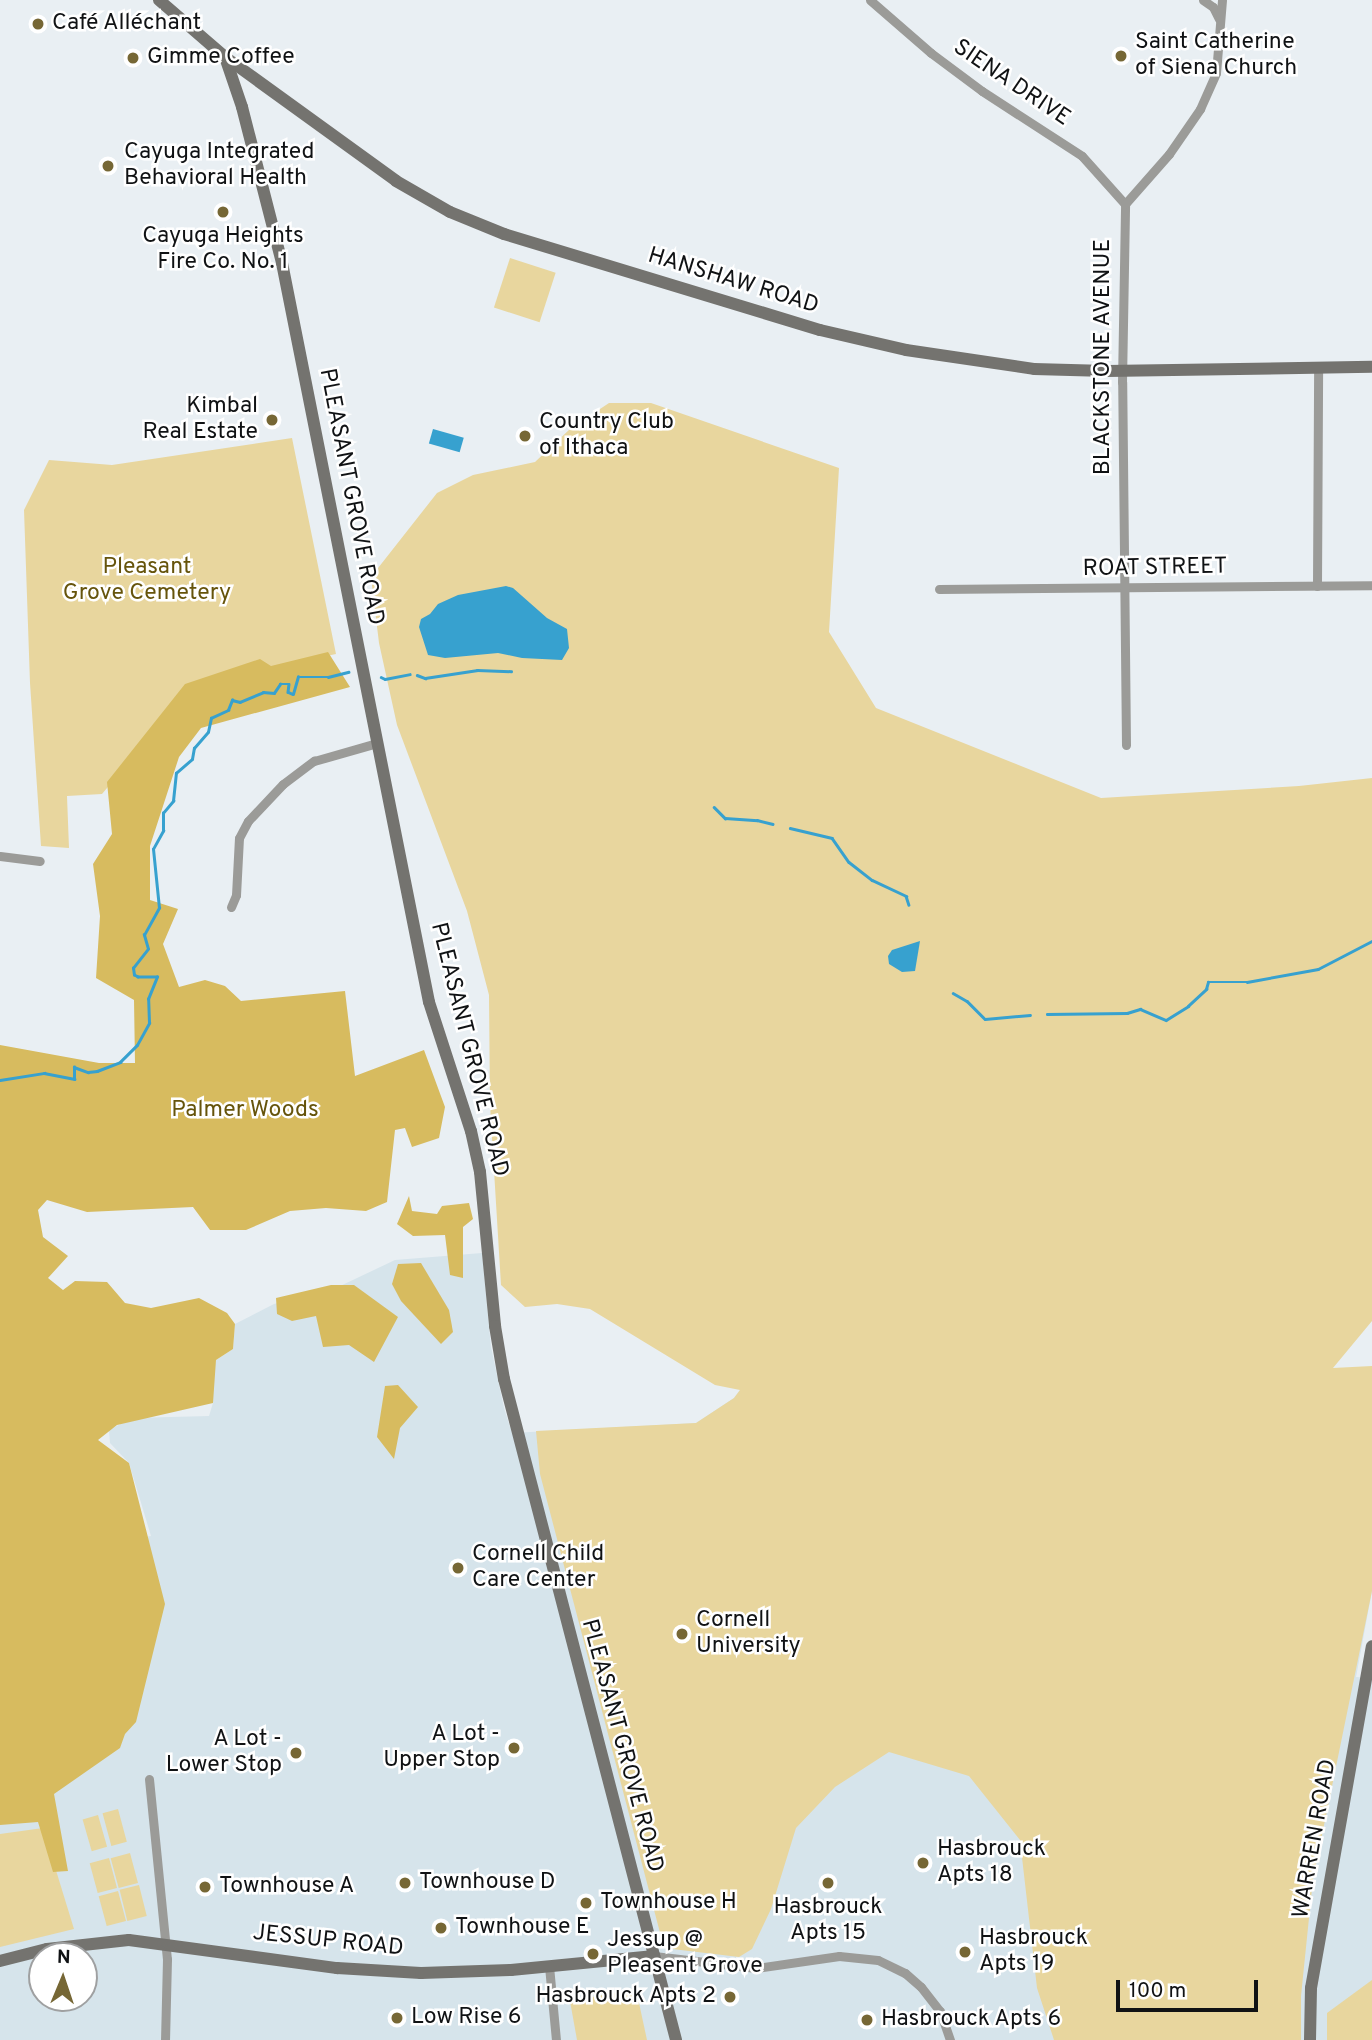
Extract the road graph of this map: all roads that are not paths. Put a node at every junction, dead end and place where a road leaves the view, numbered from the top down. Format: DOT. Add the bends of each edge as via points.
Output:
graph roads {
  1 [pos="159,0"];
  2 [pos="870,0"];
  3 [pos="1203,0"];
  4 [pos="1222,0"];
  5 [pos="1220,20"];
  6 [pos="225,57"];
  7 [pos="257,80"];
  8 [pos="242,107"];
  9 [pos="1125,204"];
  10 [pos="1318,367"];
  11 [pos="1372,367"];
  12 [pos="1122,371"];
  13 [pos="1372,585"];
  14 [pos="1317,586"];
  15 [pos="939,589"];
  16 [pos="1123,589"];
  17 [pos="377,743"];
  18 [pos="1126,745"];
  19 [pos="0,856"];
  20 [pos="40,861"];
  21 [pos="231,906"];
  22 [pos="1372,1646"];
  23 [pos="1370,1674"];
  24 [pos="149,1779"];
  25 [pos="166,1943"];
  26 [pos="654,1956"];
  27 [pos="0,1961"];
  28 [pos="549,1966"];
  29 [pos="165,2040"];
  30 [pos="556,2040"];
  31 [pos="676,2040"];
  32 [pos="950,2040"];
  33 [pos="1310,2040"];
  1 -- 6 [label="street, HANSHAW ROAD"];
  2 -- 9 [label="street, SIENA DRIVE" via="982,91 1082,156"];
  3 -- 5 [label="street"];
  4 -- 5 [label="street"];
  5 -- 9 [label="street" via="1216,73 1200,109 1169,154"];
  6 -- 7 [label="street, HANSHAW ROAD"];
  6 -- 8 [label="street, PLEASANT GROVE ROAD"];
  7 -- 8 [label="street" via="247,90"];
  7 -- 12 [label="street, HANSHAW ROAD" via="424,200 503,234 868,343 1034,369"];
  8 -- 17 [label="street, PLEASANT GROVE ROAD" via="293,313"];
  9 -- 12 [label="street, BLACKSTONE AVENUE"];
  10 -- 11 [label="street, HANSHAW ROAD"];
  10 -- 12 [label="street, HANSHAW ROAD"];
  10 -- 14 [label="street"];
  12 -- 16 [label="street, BLACKSTONE AVENUE"];
  13 -- 14 [label="street, ROAT STREET"];
  14 -- 16 [label="street, ROAT STREET"];
  15 -- 16 [label="street, ROAT STREET"];
  16 -- 18 [label="street, BLACKSTONE AVENUE"];
  17 -- 21 [label="street" via="314,761 283,784 248,821 239,838 236,895"];
  17 -- 26 [label="street, PLEASANT GROVE ROAD" via="429,1002 480,1172 495,1326 505,1379"];
  19 -- 20 [label="street"];
  22 -- 23 [label="street, WARREN ROAD"];
  23 -- 33 [label="street, WARREN ROAD" via="1311,1988"];
  24 -- 25 [label="street"];
  25 -- 27 [label="street, JESSUP ROAD" via="88,1943"];
  25 -- 28 [label="street, JESSUP ROAD" via="337,1968 441,1973"];
  25 -- 29 [label="street"];
  26 -- 28 [label="street, JESSUP ROAD"];
  26 -- 31 [label="street, PLEASANT GROVE ROAD"];
  26 -- 32 [label="street" via="756,1968 849,1955 878,1960 921,1987 940,2011"];
  28 -- 30 [label="street"];
}
